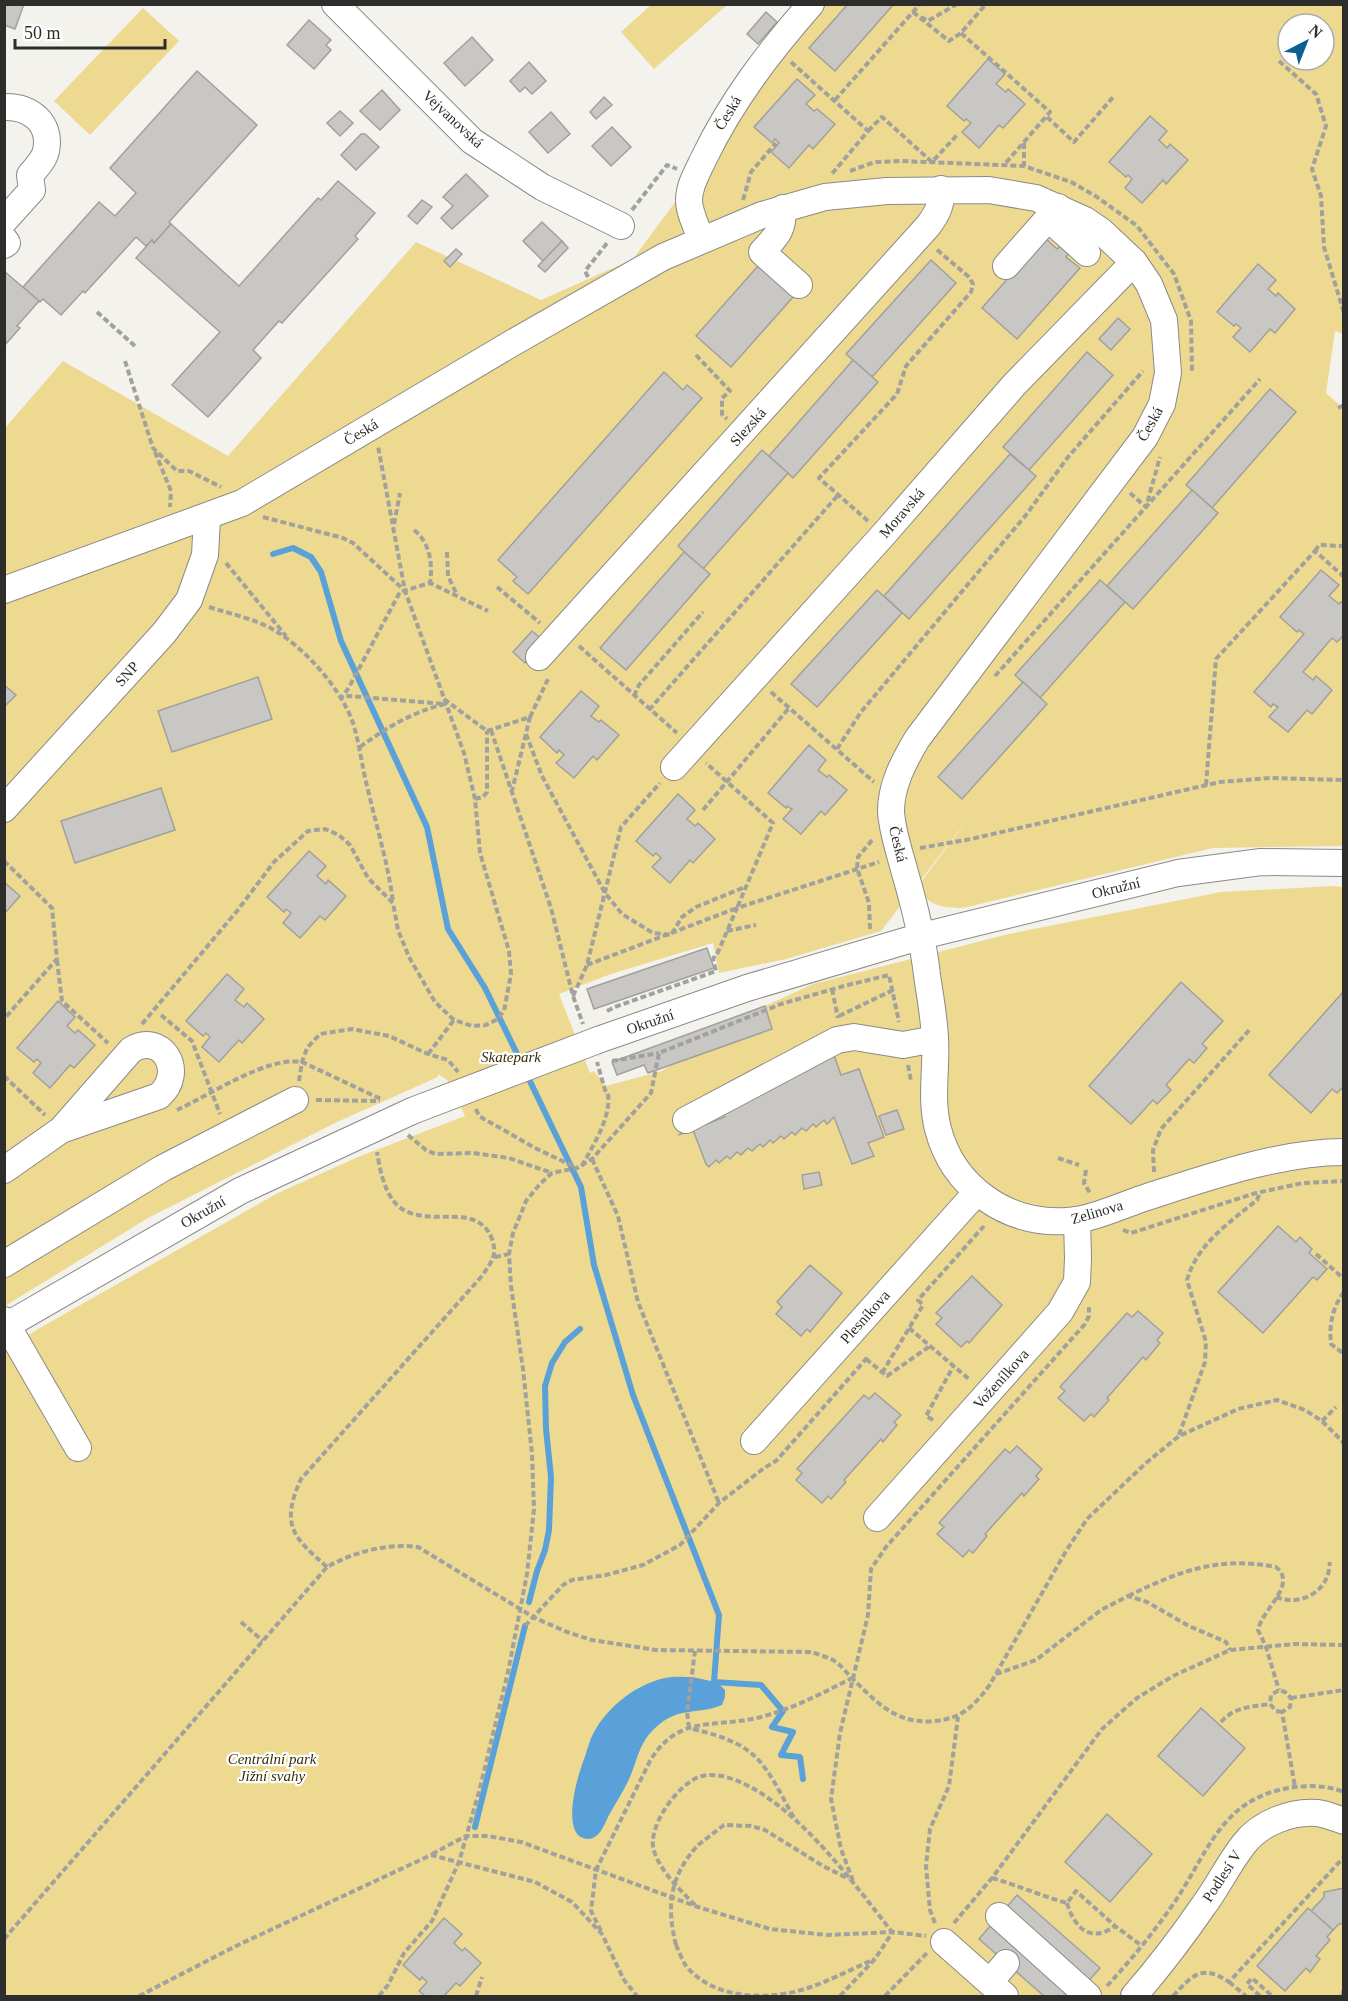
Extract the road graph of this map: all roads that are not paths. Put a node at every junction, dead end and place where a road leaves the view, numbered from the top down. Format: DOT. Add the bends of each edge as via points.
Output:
graph roads {
  1 [pos="335,4"];
  2 [pos="811,4"];
  3 [pos="4,107"];
  4 [pos="941,189"];
  5 [pos="783,208"];
  6 [pos="1053,213"];
  7 [pos="4,221"];
  8 [pos="621,226"];
  9 [pos="4,239"];
  10 [pos="701,239"];
  11 [pos="4,245"];
  12 [pos="1087,253"];
  13 [pos="1134,262"];
  14 [pos="1006,266"];
  15 [pos="799,285"];
  16 [pos="207,529"];
  17 [pos="4,590"];
  18 [pos="542,654"];
  19 [pos="674,767"];
  20 [pos="4,809"];
  21 [pos="1344,863"];
  22 [pos="922,936"];
  23 [pos="935,1039"];
  24 [pos="295,1100"];
  25 [pos="686,1120"];
  26 [pos="61,1130"];
  27 [pos="1344,1152"];
  28 [pos="4,1170"];
  29 [pos="969,1201"];
  30 [pos="1077,1220"];
  31 [pos="4,1263"];
  32 [pos="6,1324"];
  33 [pos="754,1442"];
  34 [pos="78,1448"];
  35 [pos="877,1518"];
  36 [pos="1344,1821"];
  37 [pos="999,1916"];
  38 [pos="943,1940"];
  39 [pos="1006,1963"];
  40 [pos="998,1989"];
  41 [pos="1088,1996"];
  42 [pos="1134,1996"];
  1 -- 8 [label="street, Vejvanovská" via="472,141 542,187"];
  2 -- 10 [label="street, Česká" via="751,76 720,125 689,198"];
  3 -- 7 [label="street" via="25,109 36,117 45,131 46,143 45,154 30,175 32,190"];
  4 -- 5 [label="street, Česká" via="825,198"];
  4 -- 6 [label="street, Česká" via="1036,198"];
  4 -- 18 [label="street, Slezská" via="942,200 928,226"];
  5 -- 10 [label="street, Česká"];
  5 -- 15 [label="street" via="780,231 762,252"];
  6 -- 12 [label="street"];
  6 -- 13 [label="street, Česká" via="1101,231"];
  6 -- 14 [label="street"];
  9 -- 11 [label="street"];
  10 -- 16 [label="street, Česká" via="644,267 374,425 242,503"];
  13 -- 19 [label="street, Moravská" via="1014,385"];
  13 -- 22 [label="street, Česká" via="1149,284 1164,320 1168,373 1155,420 925,728 896,780 893,824 910,849"];
  16 -- 17 [label="street, Česká" via="163,533"];
  16 -- 20 [label="street, SNP" via="200,574 189,600 164,633"];
  21 -- 22 [label="street, Okružní" via="1261,862 1178,873"];
  22 -- 23 [label="street, Zelinova"];
  22 -- 32 [label="street, Okružní, bridge" via="596,1039 393,1119 240,1191"];
  23 -- 25 [label="street" via="903,1045 854,1037 840,1028 832,1042"];
  23 -- 29 [label="street, Zelinova" via="933,1098 938,1129"];
  24 -- 31 [label="street" via="163,1168"];
  26 -- 26 [label="street" via="150,1101 165,1090 171,1069 162,1051 143,1045 130,1050"];
  26 -- 28 [label="street"];
  27 -- 30 [label="street, Zelinova" via="1275,1160"];
  29 -- 30 [label="street, Zelinova" via="1024,1217"];
  29 -- 33 [label="street, Plesníkova"];
  30 -- 35 [label="street, Voženílkova" via="1077,1282 1060,1312"];
  32 -- 34 [label="street"];
  36 -- 42 [label="street, Podlesí V" via="1308,1813 1278,1820 1257,1831"];
  37 -- 41 [label="street"];
  38 -- 40 [label="street"];
  39 -- 40 [label="street"];
}
